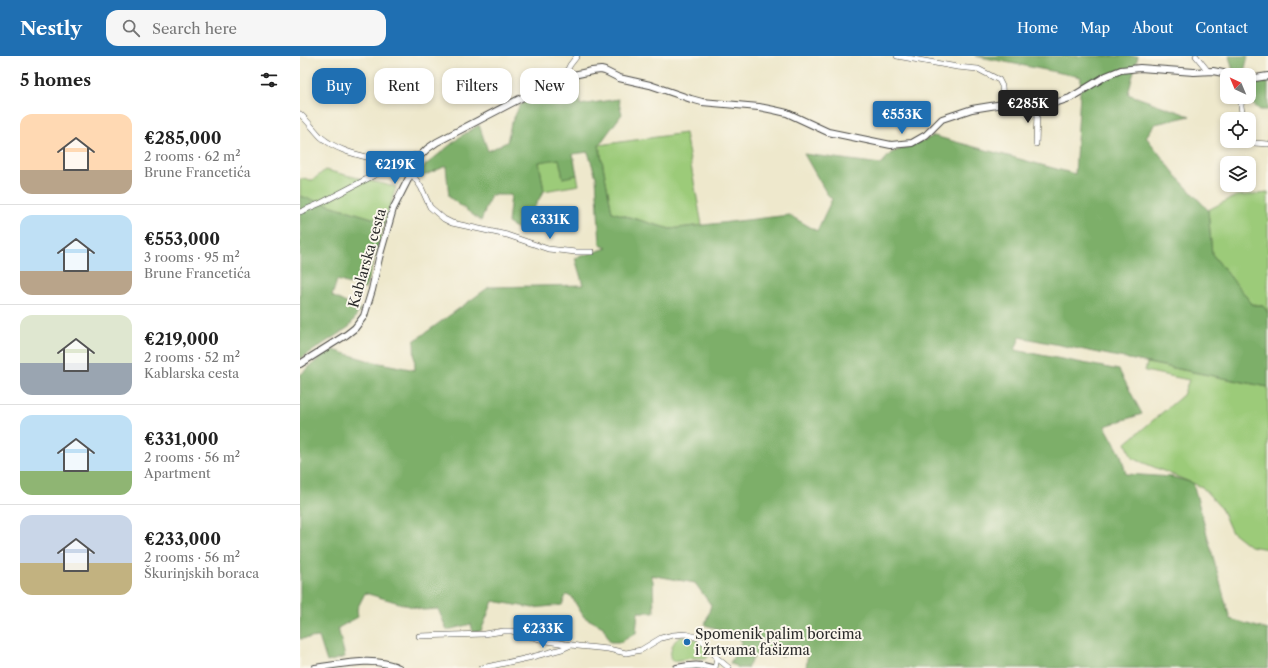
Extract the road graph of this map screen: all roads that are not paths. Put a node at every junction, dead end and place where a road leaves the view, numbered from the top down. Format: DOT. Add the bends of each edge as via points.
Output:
graph roads {
  1 [pos="577,56"];
  2 [pos="897,56"];
  3 [pos="1196,56"];
  4 [pos="568,68"];
  5 [pos="1208,71"];
  6 [pos="579,73"];
  7 [pos="1220,73"];
  8 [pos="1268,76"];
  9 [pos="1256,78"];
  10 [pos="520,99"];
  11 [pos="1003,104"];
  12 [pos="1039,107"];
  13 [pos="300,114"];
  14 [pos="1256,143"];
  15 [pos="1036,144"];
  16 [pos="1268,144"];
  17 [pos="420,156"];
  18 [pos="394,166"];
  19 [pos="412,174"];
  20 [pos="300,212"];
  21 [pos="592,252"];
  22 [pos="300,364"];
  23 [pos="419,636"];
  24 [pos="571,645"];
  25 [pos="717,658"];
  26 [pos="315,668"];
  27 [pos="399,668"];
  28 [pos="482,668"];
  29 [pos="677,668"];
  30 [pos="713,668"];
  31 [pos="729,668"];
  1 -- 4 [label="street"];
  2 -- 11 [label="street" via="978,69 999,80"];
  3 -- 5 [label="street"];
  5 -- 7 [label="street, Kablarska cesta"];
  5 -- 12 [label="street, Kablarska cesta" via="1140,68 1121,70 1070,98"];
  6 -- 11 [label="street, Kablarska cesta" via="601,70 619,78 702,102 759,107 788,113 828,132 891,145 912,143 926,135 946,117 985,106"];
  8 -- 9 [label="street"];
  10 -- 17 [label="street, Kablarska cesta" via="437,142"];
  11 -- 12 [label="street, Kablarska cesta"];
  12 -- 15 [label="street"];
  13 -- 18 [label="street" via="332,144 345,151 375,158"];
  14 -- 16 [label="street"];
  17 -- 18 [label="street, Kablarska cesta" via="408,157"];
  17 -- 19 [label="street, Kablarska cesta"];
  18 -- 20 [label="street, Kablarska cesta"];
  19 -- 21 [label="street" via="430,207 452,223 507,234 548,249"];
  19 -- 22 [label="street, Kablarska cesta" via="393,210 364,316 346,335"];
  23 -- 24 [label="street" via="512,631"];
  24 -- 25 [label="street" via="626,653 641,650 661,638 680,634 699,638"];
  24 -- 28 [label="street"];
  25 -- 30 [label="street"];
  25 -- 31 [label="street"];
  26 -- 27 [label="street" via="378,662"];
  29 -- 30 [label="street" via="696,665"];
}
